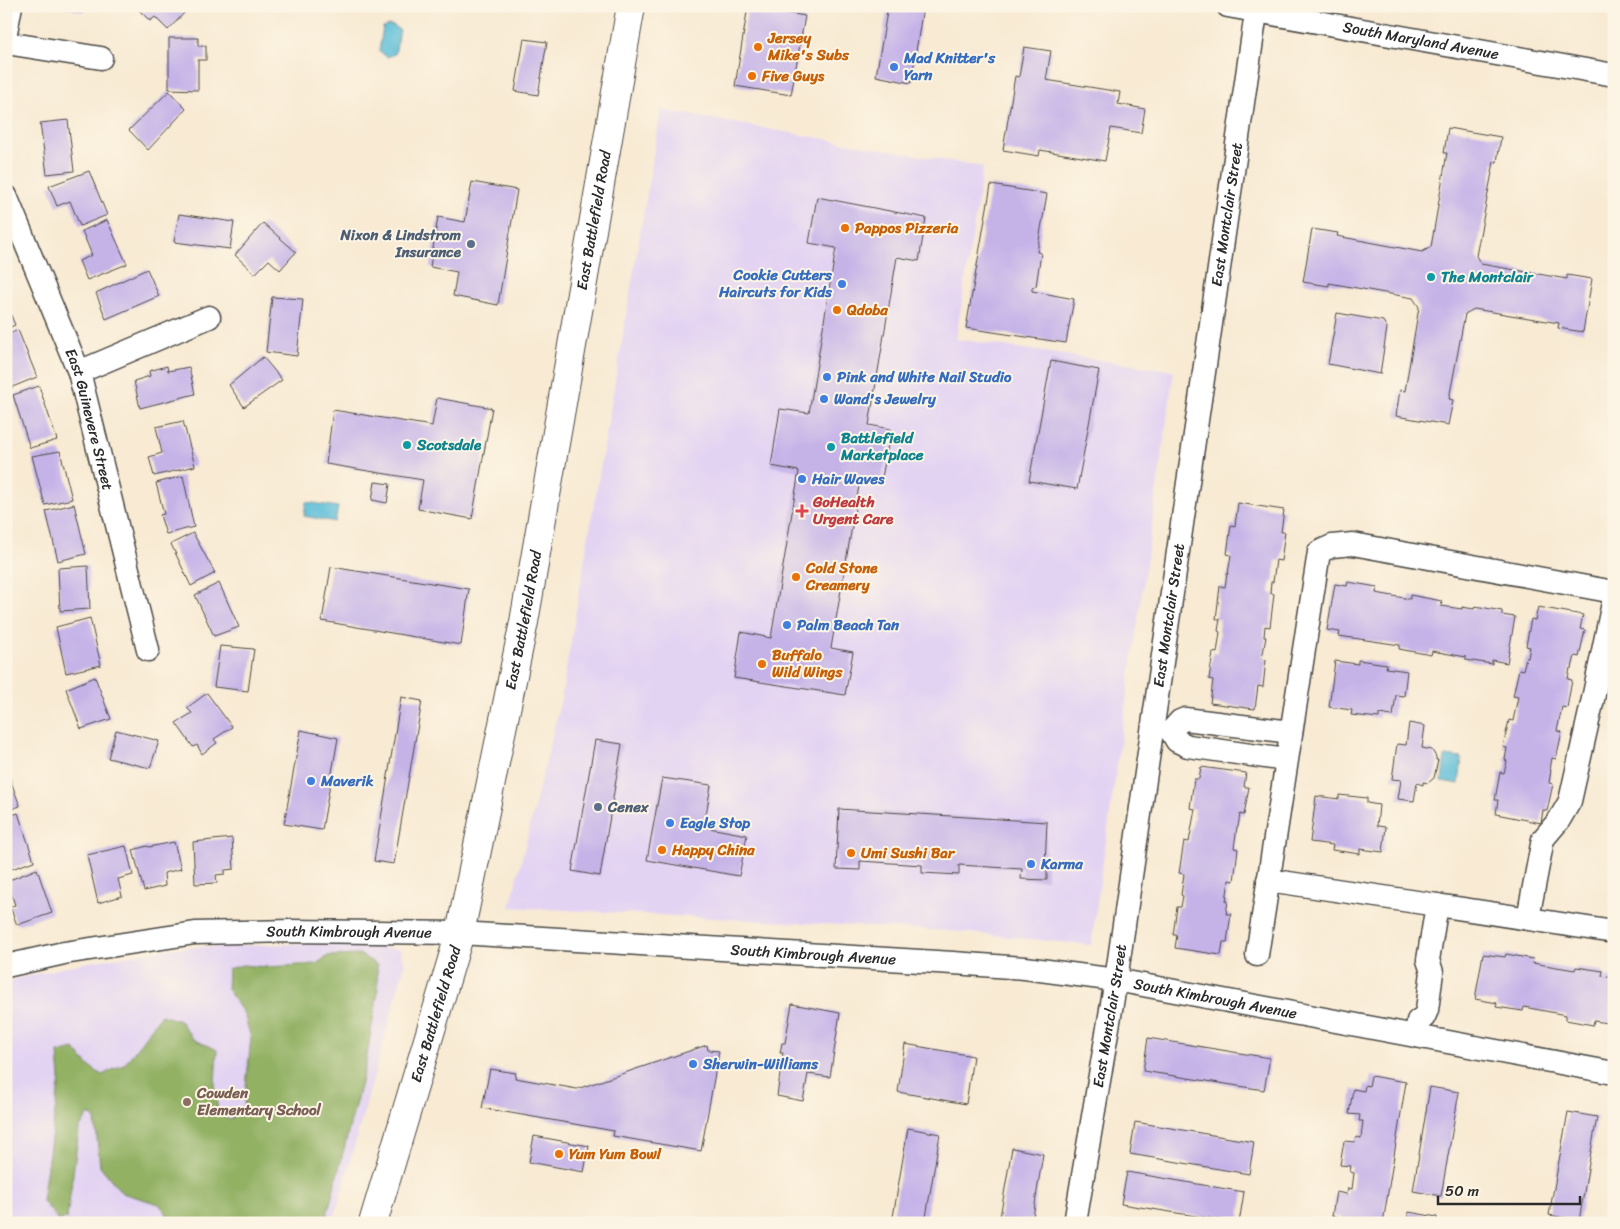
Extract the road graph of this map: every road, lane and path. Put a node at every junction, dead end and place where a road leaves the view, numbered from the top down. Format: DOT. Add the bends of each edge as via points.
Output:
graph roads {
  1 [pos="11,6"];
  2 [pos="631,6"];
  3 [pos="1228,6"];
  4 [pos="1257,9"];
  5 [pos="6,32"];
  6 [pos="6,43"];
  7 [pos="101,58"];
  8 [pos="1614,75"];
  9 [pos="6,196"];
  10 [pos="209,317"];
  11 [pos="79,372"];
  12 [pos="1614,592"];
  13 [pos="1614,598"];
  14 [pos="148,650"];
  15 [pos="1162,730"];
  16 [pos="1290,732"];
  17 [pos="1286,760"];
  18 [pos="1268,880"];
  19 [pos="1437,905"];
  20 [pos="1528,918"];
  21 [pos="1614,932"];
  22 [pos="460,934"];
  23 [pos="1257,955"];
  24 [pos="6,966"];
  25 [pos="1116,980"];
  26 [pos="1417,1028"];
  27 [pos="1614,1073"];
  28 [pos="373,1223"];
  29 [pos="1075,1223"];
  1 -- 5 [label="street"];
  2 -- 22 [label="main road, East Battlefield Road" via="524,622"];
  3 -- 4 [label="street, South Maryland Avenue"];
  4 -- 8 [label="street, South Maryland Avenue"];
  4 -- 15 [label="street, East Montclair Street"];
  6 -- 7 [label="street"];
  9 -- 11 [label="street, East Guinevere Street"];
  10 -- 11 [label="street"];
  11 -- 14 [label="street, East Guinevere Street"];
  12 -- 16 [label="street" via="1352,544 1332,546 1319,552"];
  13 -- 20 [label="street" via="1570,802 1543,839"];
  15 -- 16 [label="street" via="1185,719"];
  15 -- 17 [label="street" via="1188,746"];
  15 -- 25 [label="street, East Montclair Street"];
  16 -- 17 [label="street"];
  17 -- 18 [label="street"];
  18 -- 19 [label="street"];
  18 -- 23 [label="street"];
  19 -- 20 [label="street"];
  19 -- 26 [label="street" via="1428,960 1432,972 1427,1010"];
  20 -- 21 [label="street"];
  22 -- 24 [label="street, South Kimbrough Avenue" via="348,930 195,933 64,953"];
  22 -- 25 [label="street, South Kimbrough Avenue" via="1024,968"];
  22 -- 28 [label="main road, East Battlefield Road"];
  25 -- 26 [label="street, South Kimbrough Avenue"];
  25 -- 29 [label="street, East Montclair Street"];
  26 -- 27 [label="street, South Kimbrough Avenue"];
}
